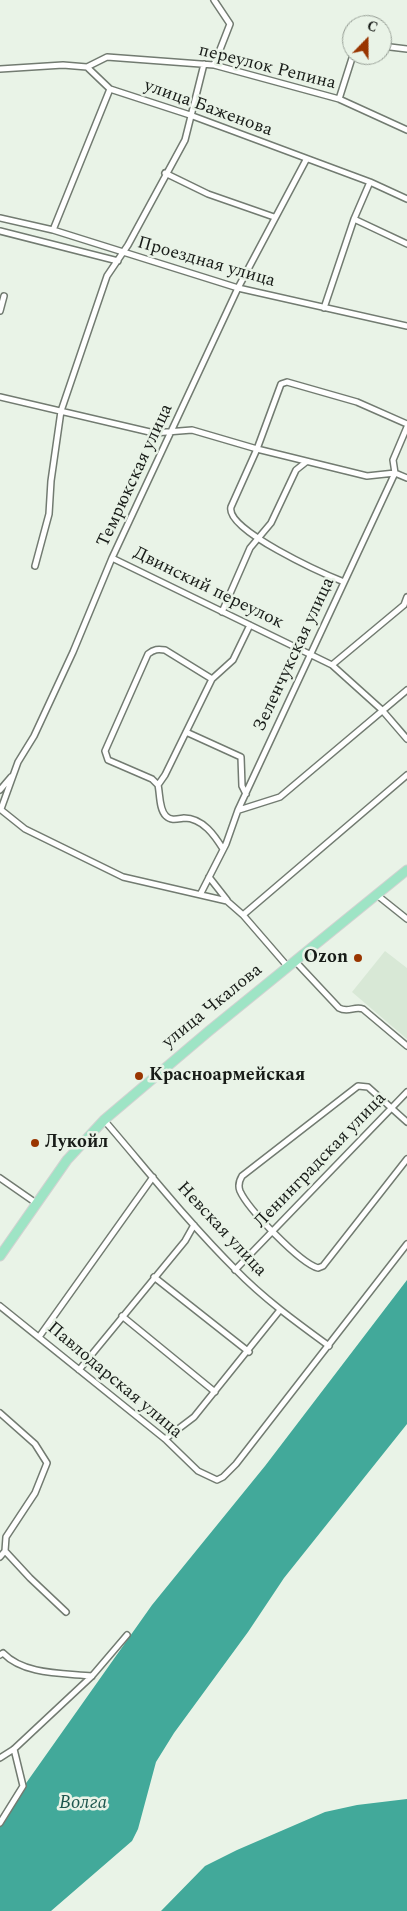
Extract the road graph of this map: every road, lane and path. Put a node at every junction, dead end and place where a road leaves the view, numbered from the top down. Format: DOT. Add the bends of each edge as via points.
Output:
graph roads {
  1 [pos="214,0"];
  2 [pos="392,47"];
  3 [pos="407,49"];
  4 [pos="204,64"];
  5 [pos="214,65"];
  6 [pos="350,65"];
  7 [pos="87,67"];
  8 [pos="0,69"];
  9 [pos="110,89"];
  10 [pos="339,99"];
  11 [pos="190,115"];
  12 [pos="407,130"];
  13 [pos="306,160"];
  14 [pos="165,174"];
  15 [pos="370,182"];
  16 [pos="407,199"];
  17 [pos="274,217"];
  18 [pos="0,218"];
  19 [pos="354,219"];
  20 [pos="0,230"];
  21 [pos="53,230"];
  22 [pos="407,244"];
  23 [pos="122,253"];
  24 [pos="118,260"];
  25 [pos="238,288"];
  26 [pos="4,296"];
  27 [pos="324,308"];
  28 [pos="0,311"];
  29 [pos="407,326"];
  30 [pos="0,398"];
  31 [pos="61,411"];
  32 [pos="407,426"];
  33 [pos="172,432"];
  34 [pos="257,449"];
  35 [pos="306,462"];
  36 [pos="395,473"];
  37 [pos="407,478"];
  38 [pos="258,538"];
  39 [pos="112,558"];
  40 [pos="35,566"];
  41 [pos="344,582"];
  42 [pos="407,597"];
  43 [pos="405,605"];
  44 [pos="222,612"];
  45 [pos="250,624"];
  46 [pos="310,654"];
  47 [pos="332,665"];
  48 [pos="212,679"];
  49 [pos="407,690"];
  50 [pos="382,710"];
  51 [pos="186,732"];
  52 [pos="407,739"];
  53 [pos="14,774"];
  54 [pos="407,775"];
  55 [pos="158,785"];
  56 [pos="0,790"];
  57 [pos="246,794"];
  58 [pos="1,809"];
  59 [pos="238,810"];
  60 [pos="223,849"];
  61 [pos="407,870"];
  62 [pos="209,877"];
  63 [pos="200,893"];
  64 [pos="377,895"];
  65 [pos="228,901"];
  66 [pos="243,915"];
  67 [pos="407,919"];
  68 [pos="292,964"];
  69 [pos="407,1046"];
  70 [pos="407,1092"];
  71 [pos="391,1109"];
  72 [pos="104,1120"];
  73 [pos="407,1122"];
  74 [pos="407,1159"];
  75 [pos="153,1177"];
  76 [pos="0,1178"];
  77 [pos="36,1203"];
  78 [pos="194,1225"];
  79 [pos="271,1231"];
  80 [pos="407,1244"];
  81 [pos="0,1256"];
  82 [pos="236,1270"];
  83 [pos="154,1277"];
  84 [pos="0,1306"];
  85 [pos="280,1310"];
  86 [pos="122,1316"];
  87 [pos="39,1337"];
  88 [pos="329,1346"];
  89 [pos="248,1352"];
  90 [pos="79,1370"];
  91 [pos="215,1392"];
  92 [pos="0,1413"];
  93 [pos="165,1439"];
  94 [pos="5,1551"];
  95 [pos="0,1557"];
  96 [pos="66,1612"];
  97 [pos="127,1635"];
  98 [pos="1,1653"];
  99 [pos="92,1676"];
  100 [pos="14,1749"];
  101 [pos="0,1758"];
  102 [pos="0,1823"];
  1 -- 5 [label="street" via="230,24"];
  2 -- 3 [label="street"];
  4 -- 5 [label="street, переулок Репина"];
  4 -- 7 [label="street, переулок Репина" via="107,57"];
  4 -- 11 [label="street"];
  5 -- 10 [label="street, переулок Репина"];
  6 -- 10 [label="street"];
  7 -- 8 [label="street"];
  7 -- 9 [label="street, улица Баженова"];
  9 -- 11 [label="street, улица Баженова"];
  9 -- 21 [label="street"];
  10 -- 12 [label="street, переулок Репина"];
  11 -- 13 [label="street, улица Баженова"];
  11 -- 14 [label="street" via="184,140"];
  13 -- 15 [label="street, улица Баженова"];
  13 -- 17 [label="street, Темрюкская улица"];
  14 -- 17 [label="street" via="208,194"];
  14 -- 23 [label="street"];
  15 -- 16 [label="street, улица Баженова"];
  15 -- 19 [label="street"];
  17 -- 25 [label="street, Темрюкская улица"];
  18 -- 21 [label="street, Проездная улица"];
  19 -- 22 [label="street"];
  19 -- 27 [label="street"];
  20 -- 24 [label="street, Проездная улица"];
  21 -- 23 [label="street, Проездная улица"];
  23 -- 24 [label="street"];
  23 -- 25 [label="street, Проездная улица"];
  24 -- 31 [label="street" via="107,276"];
  25 -- 27 [label="street, Проездная улица"];
  25 -- 33 [label="street, Темрюкская улица"];
  26 -- 28 [label="street"];
  27 -- 29 [label="street, Проездная улица"];
  30 -- 31 [label="street"];
  31 -- 33 [label="street" via="154,433"];
  31 -- 40 [label="street" via="49,514"];
  32 -- 34 [label="street" via="330,393 285,382 275,395"];
  32 -- 36 [label="street, Зеленчукская улица" via="393,460"];
  33 -- 34 [label="street" via="192,430"];
  33 -- 39 [label="street, Темрюкская улица"];
  34 -- 35 [label="street"];
  34 -- 38 [label="street" via="230,510 235,521"];
  35 -- 36 [label="street" via="367,476"];
  35 -- 38 [label="street" via="296,470 271,523"];
  36 -- 37 [label="street"];
  36 -- 41 [label="street, Зеленчукская улица"];
  38 -- 41 [label="street" via="313,569"];
  38 -- 44 [label="street" via="242,564"];
  39 -- 44 [label="street, Двинский переулок"];
  39 -- 53 [label="street, Темрюкская улица" via="73,652"];
  41 -- 46 [label="street, Зеленчукская улица"];
  42 -- 43 [label="street"];
  43 -- 47 [label="street"];
  44 -- 45 [label="street, Двинский переулок"];
  45 -- 46 [label="street, Двинский переулок"];
  45 -- 48 [label="street" via="233,660"];
  46 -- 47 [label="street, Двинский переулок"];
  46 -- 57 [label="street, Зеленчукская улица"];
  47 -- 50 [label="street, Двинский переулок"];
  48 -- 51 [label="street"];
  48 -- 55 [label="street" via="165,650 157,648 152,651 106,755 108,760 152,779"];
  49 -- 50 [label="street"];
  50 -- 52 [label="street, Двинский переулок"];
  50 -- 59 [label="street" via="280,796"];
  51 -- 55 [label="street"];
  51 -- 57 [label="street" via="241,757 242,786"];
  53 -- 56 [label="street"];
  53 -- 58 [label="street, Темрюкская улица"];
  54 -- 66 [label="street"];
  55 -- 60 [label="street" via="166,816 172,820 192,820 201,824 213,833"];
  57 -- 59 [label="street, Зеленчукская улица"];
  58 -- 63 [label="street" via="24,829 122,877"];
  59 -- 60 [label="street, Зеленчукская улица"];
  60 -- 62 [label="street, Зеленчукская улица"];
  61 -- 64 [label="main road, улица Чкалова"];
  62 -- 63 [label="street, Зеленчукская улица"];
  62 -- 65 [label="street"];
  63 -- 65 [label="street"];
  64 -- 67 [label="street"];
  64 -- 68 [label="main road, улица Чкалова"];
  65 -- 66 [label="street"];
  66 -- 68 [label="street"];
  68 -- 69 [label="street" via="339,1008 346,1011 363,1009"];
  68 -- 72 [label="main road, улица Чкалова"];
  70 -- 71 [label="street, Ленинградская улица"];
  71 -- 73 [label="street"];
  71 -- 79 [label="street, Ленинградская улица"];
  71 -- 79 [label="street" via="368,1087 358,1086 242,1176 241,1193"];
  72 -- 75 [label="street, Невская улица"];
  72 -- 77 [label="main road, улица Чкалова" via="67,1160"];
  74 -- 79 [label="street" via="321,1267 312,1266"];
  75 -- 78 [label="street, Невская улица"];
  75 -- 87 [label="street"];
  76 -- 77 [label="street"];
  77 -- 81 [label="main road, улица Чкалова"];
  78 -- 82 [label="street, Невская улица"];
  78 -- 83 [label="street" via="185,1241"];
  79 -- 82 [label="street, Ленинградская улица"];
  80 -- 88 [label="street"];
  82 -- 85 [label="street, Невская улица"];
  83 -- 86 [label="street"];
  83 -- 89 [label="street"];
  84 -- 87 [label="street, Павлодарская улица"];
  85 -- 88 [label="street, Невская улица"];
  85 -- 89 [label="street"];
  86 -- 90 [label="street"];
  86 -- 91 [label="street"];
  87 -- 90 [label="street, Павлодарская улица"];
  88 -- 93 [label="street, Павлодарская улица" via="223,1477 217,1480 198,1471"];
  89 -- 91 [label="street"];
  90 -- 93 [label="street, Павлодарская улица"];
  91 -- 93 [label="street" via="194,1418"];
  92 -- 94 [label="street" via="35,1444 47,1463 35,1493 4,1540"];
  94 -- 95 [label="street"];
  94 -- 96 [label="street"];
  97 -- 99 [label="street"];
  98 -- 99 [label="street" via="23,1667"];
  99 -- 100 [label="street"];
  100 -- 101 [label="street"];
  100 -- 102 [label="street" via="23,1786"];
}
